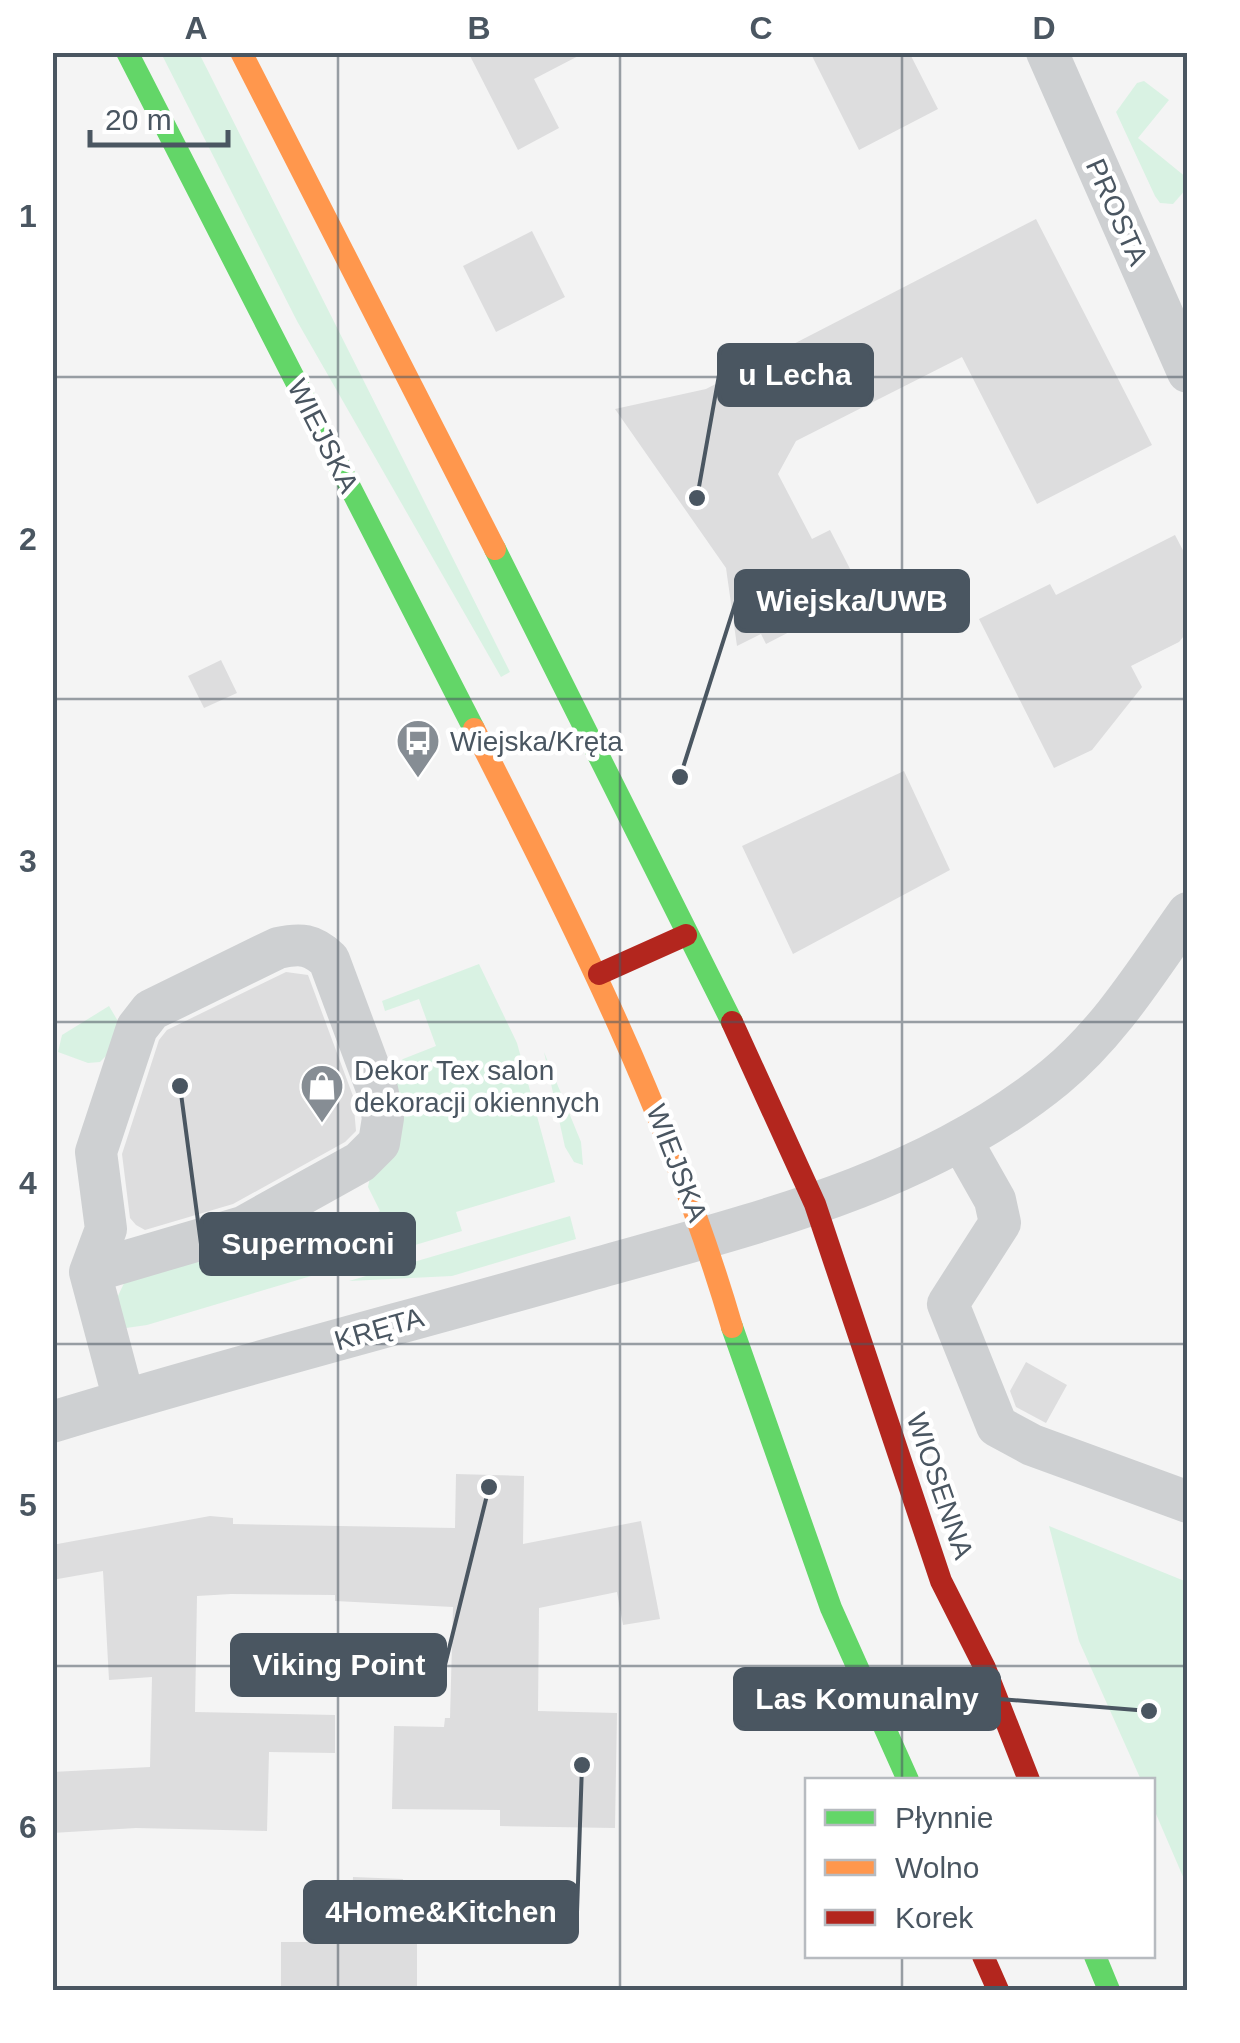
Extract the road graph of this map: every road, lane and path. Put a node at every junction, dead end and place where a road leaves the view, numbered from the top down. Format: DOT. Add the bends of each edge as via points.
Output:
graph roads {
  1 [pos="126,52"];
  2 [pos="241,52"];
  3 [pos="1047,52"];
  4 [pos="1188,372"];
  5 [pos="1188,912"];
  6 [pos="686,935"];
  7 [pos="598,974"];
  8 [pos="960,1140"];
  9 [pos="815,1204"];
  10 [pos="706,1238"];
  11 [pos="90,1272"];
  12 [pos="124,1400"];
  13 [pos="52,1422"];
  14 [pos="1188,1502"];
  15 [pos="907,1778"];
  16 [pos="1028,1778"];
  17 [pos="984,1958"];
  18 [pos="1096,1958"];
  19 [pos="998,1990"];
  20 [pos="1109,1990"];
  1 -- 7 [label="main road, WIEJSKA"];
  2 -- 6 [label="main road"];
  3 -- 4 [label="street, PROSTA"];
  5 -- 8 [label="street, WIEJSKA" via="1121,1009 1056,1077"];
  6 -- 7 [label="main road"];
  6 -- 9 [label="main road" via="767,1092"];
  7 -- 10 [label="main road, WIEJSKA"];
  8 -- 9 [label="street, WIEJSKA"];
  8 -- 14 [label="street" via="995,1200 1000,1223 948,1304 990,1417 1032,1446"];
  9 -- 10 [label="street, WIEJSKA"];
  9 -- 16 [label="main road, WIOSENNA" via="941,1581 986,1668"];
  10 -- 12 [label="street, KRĘTA"];
  10 -- 15 [label="main road" via="831,1608"];
  11 -- 11 [label="street" via="106,1229 96,1152 136,1028 151,1010 278,948 316,947 330,960 377,1090 380,1143 360,1162 243,1227"];
  11 -- 12 [label="street"];
  12 -- 13 [label="street, KRĘTA"];
  17 -- 19 [label="main road"];
  18 -- 20 [label="main road"];
}
